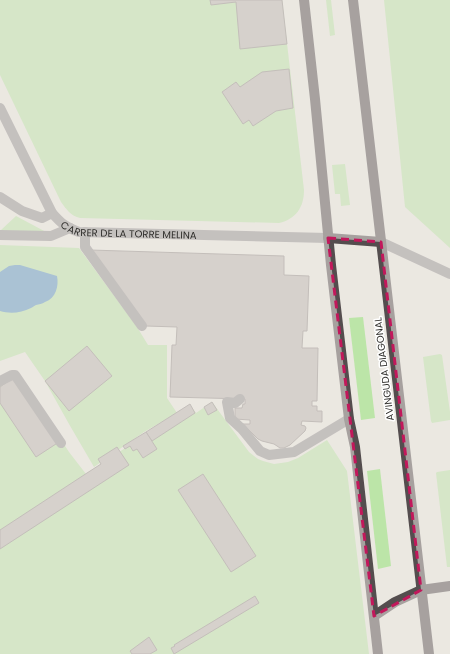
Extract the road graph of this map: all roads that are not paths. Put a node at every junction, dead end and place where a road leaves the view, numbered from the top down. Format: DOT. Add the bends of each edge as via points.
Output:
graph roads {
  1 [pos="304,0"];
  2 [pos="353,0"];
  3 [pos="0,108"];
  4 [pos="0,198"];
  5 [pos="52,213"];
  6 [pos="70,228"];
  7 [pos="85,232"];
  8 [pos="0,235"];
  9 [pos="328,238"];
  10 [pos="381,242"];
  11 [pos="450,274"];
  12 [pos="142,326"];
  13 [pos="0,381"];
  14 [pos="240,399"];
  15 [pos="349,419"];
  16 [pos="61,443"];
  17 [pos="450,586"];
  18 [pos="421,590"];
  19 [pos="374,616"];
  20 [pos="378,654"];
  21 [pos="429,654"];
  1 -- 9 [label="main road"];
  2 -- 10 [label="main road, AVINGUDA DIAGONAL"];
  3 -- 5 [label="street, CARRER DE LA TORRE MELINA"];
  4 -- 5 [label="street" via="22,211 42,218"];
  5 -- 6 [label="street, CARRER DE LA TORRE MELINA" via="61,224"];
  6 -- 7 [label="street, CARRER DE LA TORRE MELINA"];
  6 -- 8 [label="street" via="51,236"];
  7 -- 9 [label="street, CARRER DE LA TORRE MELINA"];
  7 -- 12 [label="street" via="85,247"];
  9 -- 10 [label="main road"];
  9 -- 15 [label="main road"];
  10 -- 11 [label="street"];
  10 -- 18 [label="main road, AVINGUDA DIAGONAL"];
  13 -- 16 [label="street" via="15,375"];
  14 -- 15 [label="street" via="235,403 227,402 230,418 260,451 269,455 294,452"];
  15 -- 19 [label="main road" via="355,447"];
  17 -- 18 [label="main road"];
  18 -- 19 [label="main road" via="395,602"];
  18 -- 21 [label="main road, AVINGUDA DIAGONAL"];
  19 -- 20 [label="main road"];
}
